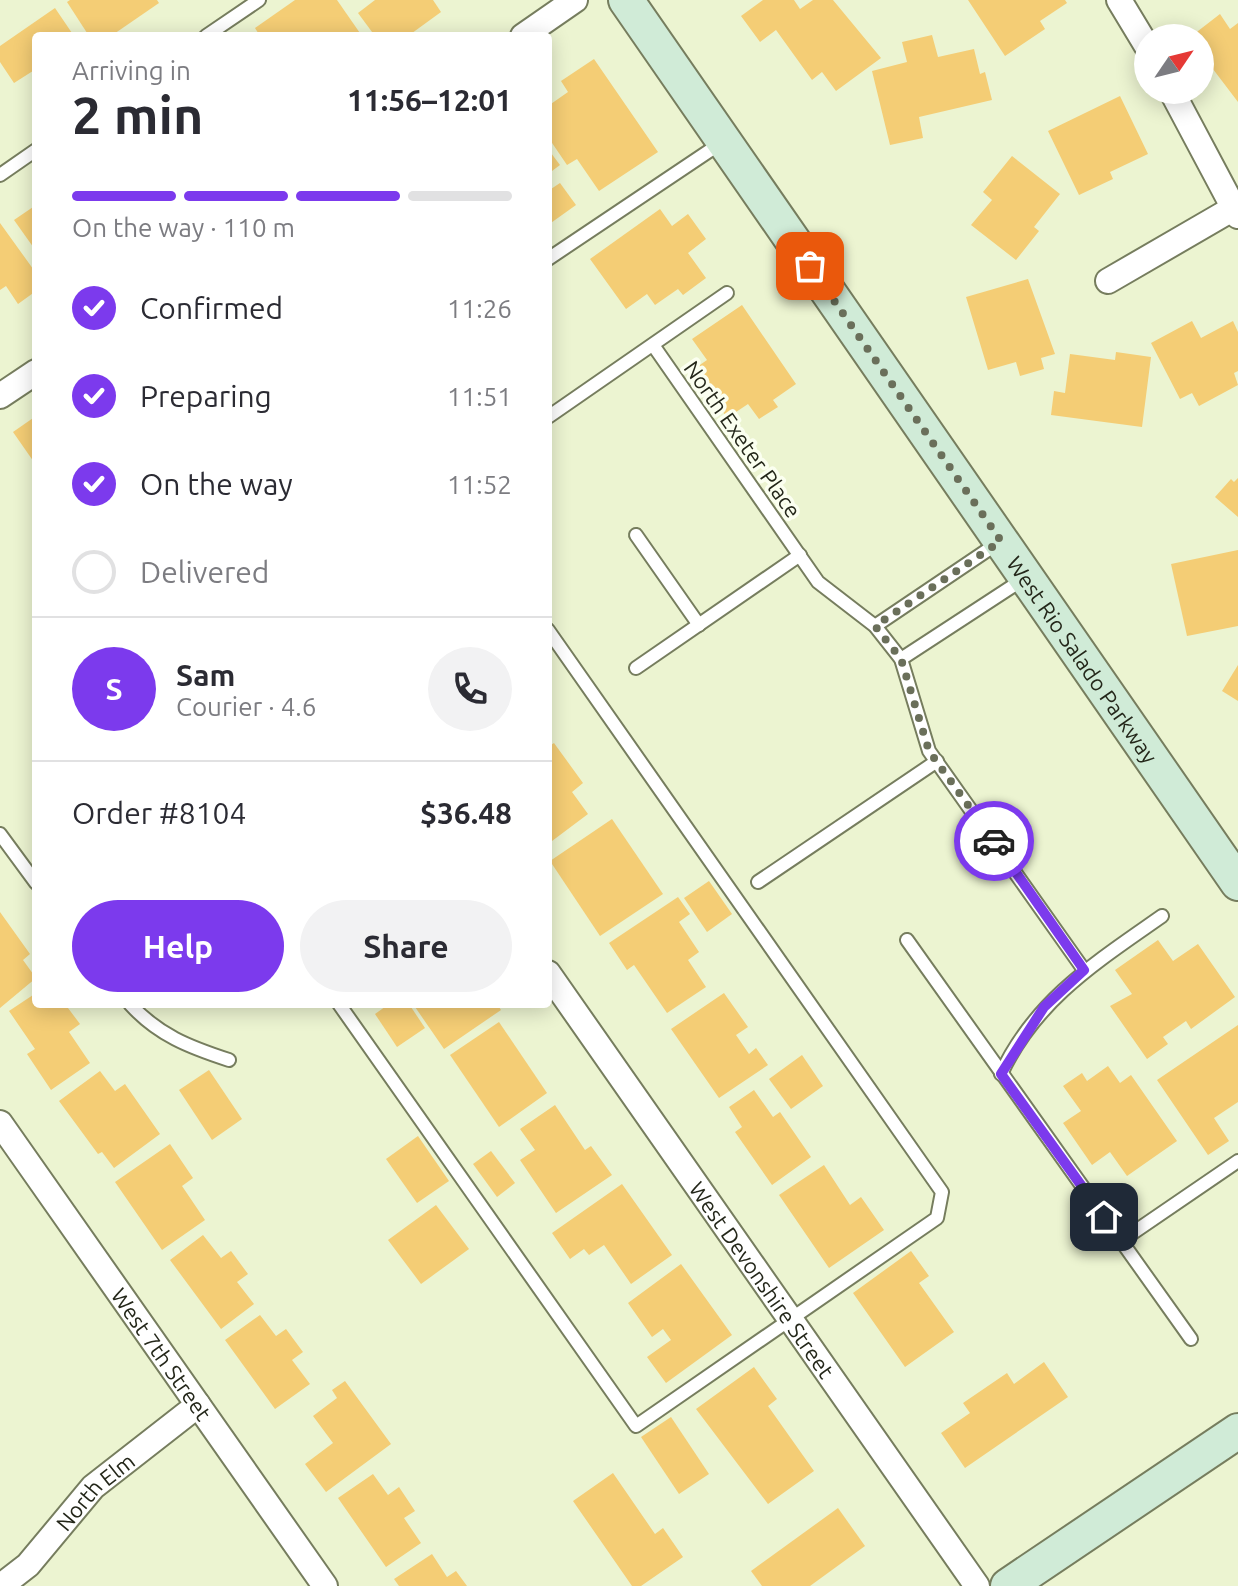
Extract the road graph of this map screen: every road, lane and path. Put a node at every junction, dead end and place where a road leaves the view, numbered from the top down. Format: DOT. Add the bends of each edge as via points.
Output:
graph roads {
  1 [pos="259,0"];
  2 [pos="575,0"];
  3 [pos="626,0"];
  4 [pos="1119,0"];
  5 [pos="1134,25"];
  6 [pos="212,32"];
  7 [pos="529,32"];
  8 [pos="1178,104"];
  9 [pos="724,141"];
  10 [pos="32,153"];
  11 [pos="0,175"];
  12 [pos="1236,212"];
  13 [pos="552,256"];
  14 [pos="1108,281"];
  15 [pos="727,293"];
  16 [pos="653,345"];
  17 [pos="32,375"];
  18 [pos="0,396"];
  19 [pos="552,414"];
  20 [pos="636,535"];
  21 [pos="1001,541"];
  22 [pos="800,555"];
  23 [pos="1026,578"];
  24 [pos="699,625"];
  25 [pos="875,626"];
  26 [pos="552,636"];
  27 [pos="901,659"];
  28 [pos="636,668"];
  29 [pos="937,761"];
  30 [pos="0,834"];
  31 [pos="32,878"];
  32 [pos="758,882"];
  33 [pos="1238,883"];
  34 [pos="1162,916"];
  35 [pos="907,940"];
  36 [pos="1084,970"];
  37 [pos="552,979"];
  38 [pos="134,1008"];
  39 [pos="342,1008"];
  40 [pos="229,1060"];
  41 [pos="1001,1074"];
  42 [pos="0,1123"];
  43 [pos="1238,1161"];
  44 [pos="1121,1241"];
  45 [pos="791,1321"];
  46 [pos="1191,1339"];
  47 [pos="198,1405"];
  48 [pos="1238,1431"];
  49 [pos="1,1586"];
  50 [pos="325,1586"];
  51 [pos="977,1586"];
  52 [pos="1008,1586"];
  1 -- 6 [label="lane"];
  2 -- 7 [label="street"];
  3 -- 9 [label="main road, West Rio Salado Parkway"];
  4 -- 5 [label="street"];
  8 -- 12 [label="street"];
  9 -- 13 [label="lane"];
  9 -- 21 [label="main road, West Rio Salado Parkway"];
  10 -- 11 [label="lane"];
  12 -- 14 [label="street"];
  15 -- 16 [label="lane"];
  16 -- 19 [label="lane"];
  16 -- 22 [label="lane, North Exeter Place"];
  17 -- 18 [label="street"];
  20 -- 24 [label="lane"];
  21 -- 23 [label="main road, West Rio Salado Parkway"];
  21 -- 25 [label="lane"];
  22 -- 24 [label="lane"];
  22 -- 25 [label="lane, North Exeter Place" via="818,582"];
  23 -- 27 [label="lane"];
  23 -- 33 [label="main road, West Rio Salado Parkway"];
  24 -- 28 [label="lane"];
  25 -- 27 [label="lane, North Exeter Place"];
  26 -- 45 [label="lane" via="942,1192 937,1218"];
  27 -- 29 [label="lane, North Exeter Place" via="916,717"];
  29 -- 32 [label="lane"];
  29 -- 36 [label="lane, North Exeter Place"];
  30 -- 31 [label="lane"];
  34 -- 36 [label="lane"];
  35 -- 41 [label="lane"];
  36 -- 41 [label="lane" via="1044,1007"];
  37 -- 45 [label="street, West Devonshire Street"];
  38 -- 40 [label="lane" via="149,1025 185,1046"];
  39 -- 45 [label="lane" via="636,1426"];
  41 -- 44 [label="lane"];
  42 -- 47 [label="street, West 7th Street"];
  43 -- 44 [label="lane"];
  44 -- 46 [label="lane"];
  45 -- 51 [label="street, West Devonshire Street"];
  47 -- 49 [label="street, North Elm" via="93,1487 28,1565"];
  47 -- 50 [label="street, West 7th Street"];
  48 -- 52 [label="main road"];
}
